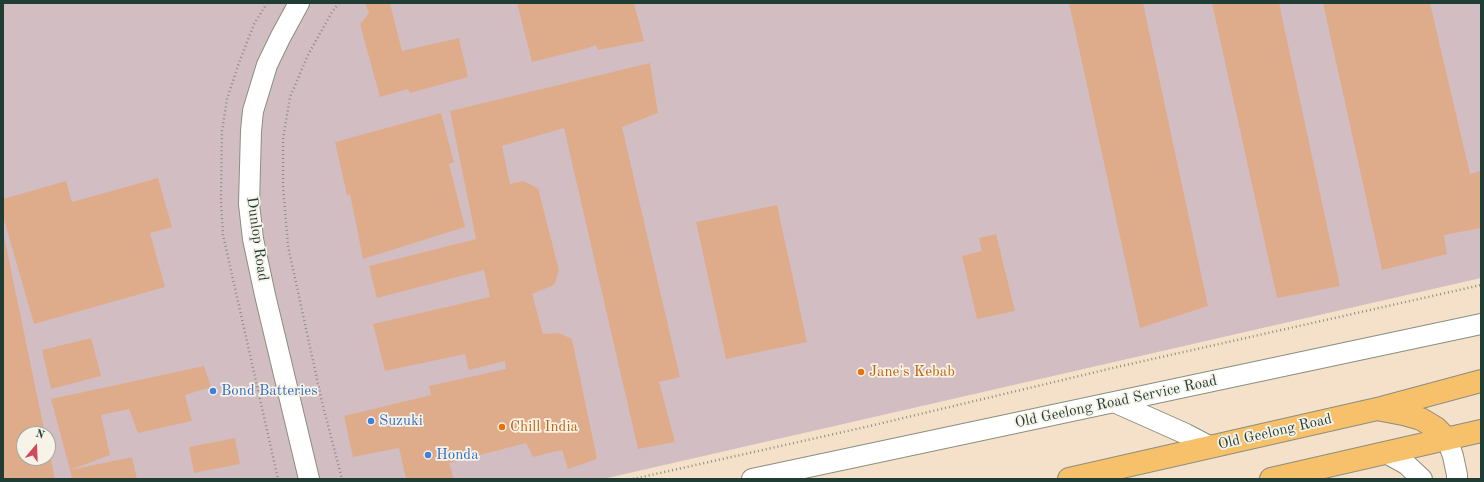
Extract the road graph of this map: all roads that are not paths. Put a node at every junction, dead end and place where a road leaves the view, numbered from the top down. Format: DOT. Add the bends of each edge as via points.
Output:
graph roads {
  1 [pos="299,3"];
  2 [pos="1481,324"];
  3 [pos="1481,381"];
  4 [pos="1114,402"];
  5 [pos="1376,409"];
  6 [pos="1481,431"];
  7 [pos="1447,439"];
  8 [pos="1211,447"];
  9 [pos="1386,453"];
  10 [pos="309,479"];
  11 [pos="752,479"];
  12 [pos="1069,479"];
  13 [pos="1271,479"];
  14 [pos="1422,479"];
  15 [pos="1457,479"];
  1 -- 10 [label="street, Dunlop Road" via="267,65 253,111 249,204 253,239 265,295"];
  2 -- 4 [label="street, Old Geelong Road Service Road"];
  3 -- 5 [label="main road, Old Geelong Road"];
  4 -- 8 [label="street"];
  4 -- 11 [label="street, Old Geelong Road Service Road"];
  5 -- 7 [label="main road" via="1420,419 1436,428"];
  5 -- 8 [label="main road, Old Geelong Road"];
  6 -- 7 [label="main road"];
  7 -- 9 [label="main road"];
  7 -- 15 [label="street"];
  8 -- 12 [label="main road, Old Geelong Road"];
  9 -- 13 [label="main road"];
  9 -- 14 [label="street" via="1406,464"];
}
